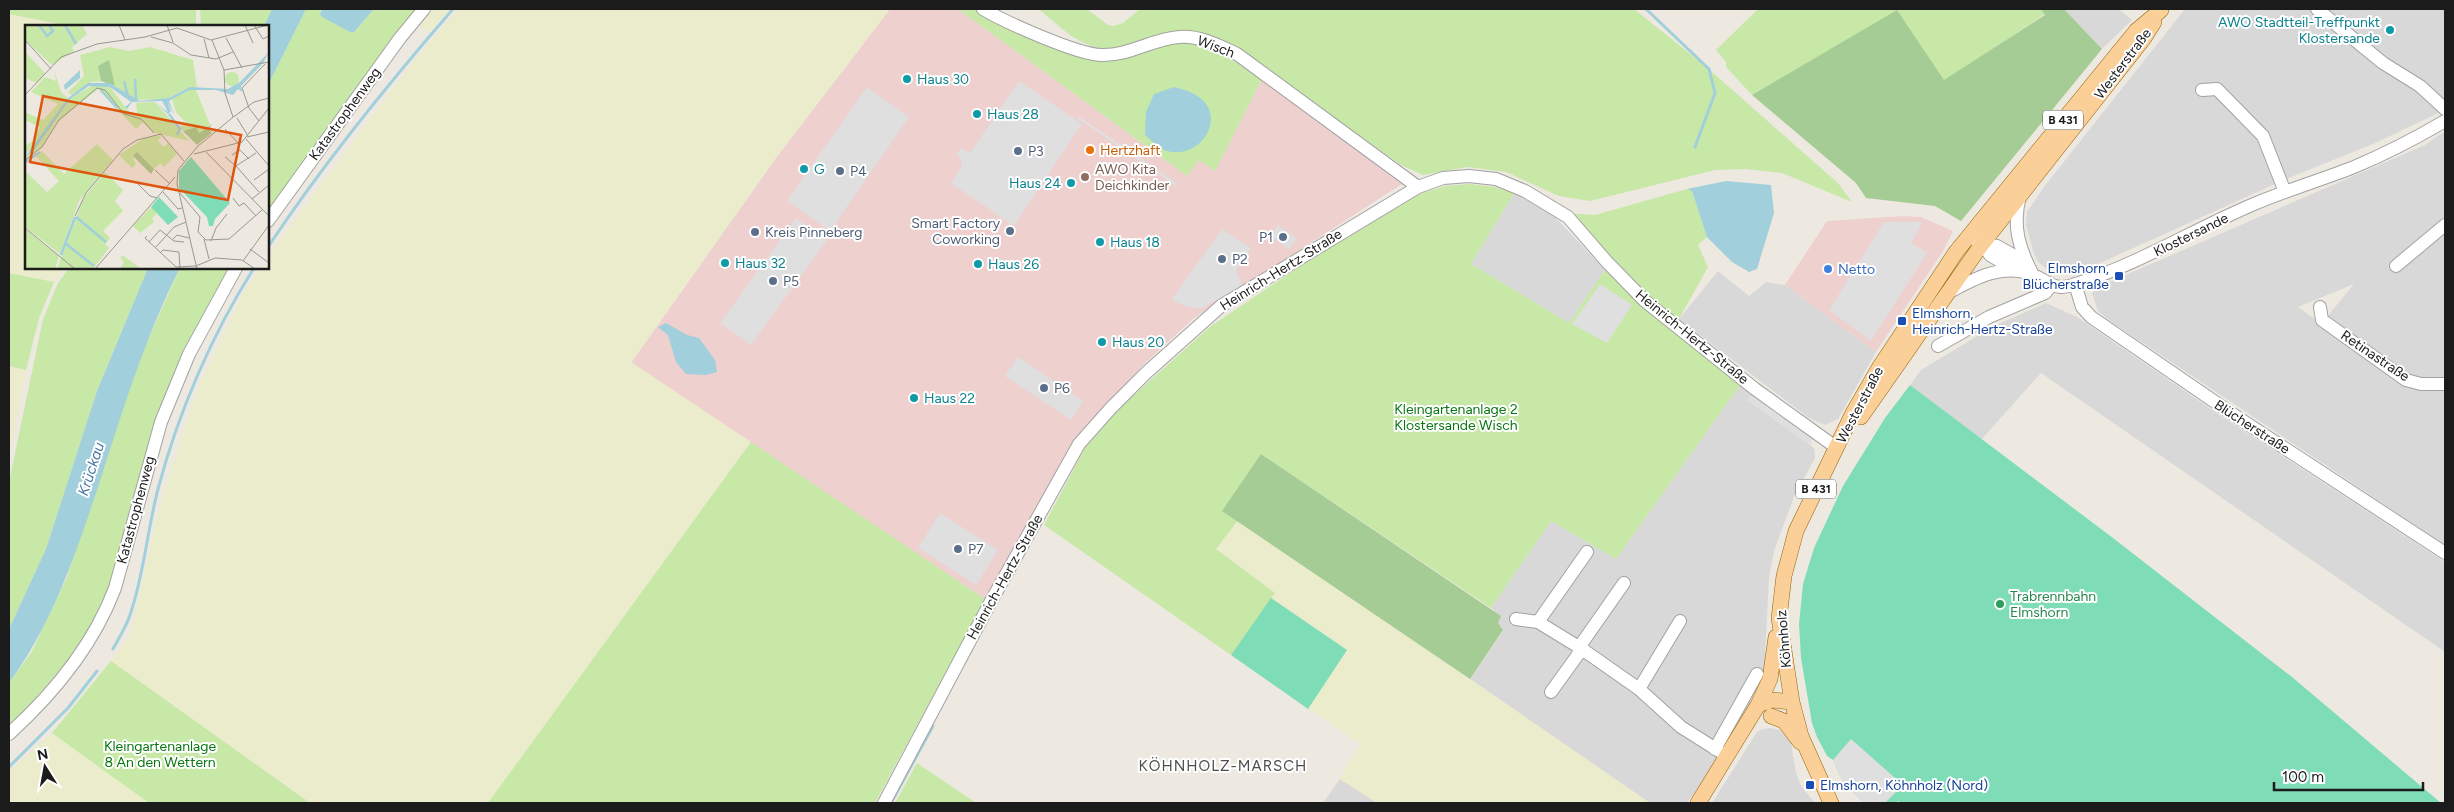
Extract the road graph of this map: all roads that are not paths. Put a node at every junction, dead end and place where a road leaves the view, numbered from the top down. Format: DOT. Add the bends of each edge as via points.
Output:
graph roads {
  1 [pos="424,9"];
  2 [pos="983,9"];
  3 [pos="2162,9"];
  4 [pos="2317,9"];
  5 [pos="2202,90"];
  6 [pos="2445,109"];
  7 [pos="2445,122"];
  8 [pos="1418,187"];
  9 [pos="2285,192"];
  10 [pos="2020,196"];
  11 [pos="269,220"];
  12 [pos="2445,225"];
  13 [pos="1969,235"];
  14 [pos="1982,244"];
  15 [pos="2396,266"];
  16 [pos="235,269"];
  17 [pos="2026,270"];
  18 [pos="2075,284"];
  19 [pos="2051,286"];
  20 [pos="1948,294"];
  21 [pos="2320,306"];
  22 [pos="1938,346"];
  23 [pos="2445,384"];
  24 [pos="1837,448"];
  25 [pos="1587,552"];
  26 [pos="2445,553"];
  27 [pos="1624,583"];
  28 [pos="1779,618"];
  29 [pos="1516,619"];
  30 [pos="1680,621"];
  31 [pos="1538,622"];
  32 [pos="1582,649"];
  33 [pos="1757,674"];
  34 [pos="1639,689"];
  35 [pos="1551,692"];
  36 [pos="1792,702"];
  37 [pos="1758,705"];
  38 [pos="1770,716"];
  39 [pos="1741,733"];
  40 [pos="9,734"];
  41 [pos="1721,753"];
  42 [pos="1813,762"];
  43 [pos="884,803"];
  44 [pos="1698,803"];
  45 [pos="1831,803"];
  1 -- 11 [label="street, Katastrophenweg"];
  2 -- 8 [label="street, Wisch" via="1004,22 1099,55 1118,54 1180,37 1221,46 1237,54"];
  3 -- 10 [label="main road, Westerstraße / B 431" via="2144,38"];
  3 -- 13 [label="main road, Westerstraße / B 431" via="2136,32"];
  4 -- 6 [label="street" via="2383,63 2420,86"];
  5 -- 9 [label="street" via="2217,89 2263,136"];
  7 -- 9 [label="street, Klostersande" via="2354,167"];
  8 -- 24 [label="street, Heinrich-Hertz-Straße" via="1443,178 1460,177 1496,179 1525,190 1568,217 1645,301"];
  8 -- 43 [label="street, Heinrich-Hertz-Straße" via="1220,306 1110,408 1079,444"];
  9 -- 18 [label="street, Klostersande" via="2165,248"];
  10 -- 14 [label="main road, Westerstraße / B 431"];
  10 -- 17 [label="street" via="2016,229"];
  12 -- 15 [label="street"];
  13 -- 14 [label="street"];
  13 -- 24 [label="main road, Westerstraße / B 431" via="1879,368"];
  14 -- 17 [label="street" via="1990,255"];
  14 -- 20 [label="main road, Westerstraße / B 431"];
  16 -- 40 [label="street, Katastrophenweg" via="189,354 161,422 106,613 84,650"];
  17 -- 19 [label="street"];
  17 -- 20 [label="street" via="1986,275"];
  18 -- 19 [label="street, Klostersande"];
  18 -- 26 [label="street, Blücherstraße" via="2082,307 2091,317"];
  19 -- 22 [label="street, Klostersande" via="2045,293 1989,317"];
  20 -- 24 [label="main road, Westerstraße / B 431"];
  21 -- 23 [label="street, Retinastraße" via="2322,320 2406,380"];
  24 -- 28 [label="main road, Köhnholz / B 431" via="1796,531 1784,576"];
  25 -- 31 [label="street"];
  27 -- 32 [label="street" via="1582,643"];
  28 -- 36 [label="main road, Köhnholz / B 431"];
  28 -- 37 [label="main road" via="1770,679"];
  29 -- 31 [label="street"];
  30 -- 34 [label="street"];
  31 -- 32 [label="street"];
  32 -- 34 [label="street"];
  32 -- 35 [label="street"];
  33 -- 41 [label="street"];
  34 -- 41 [label="street" via="1681,727"];
  36 -- 37 [label="main road" via="1772,700"];
  36 -- 38 [label="main road"];
  36 -- 42 [label="main road, Köhnholz / B 431"];
  37 -- 39 [label="main road"];
  38 -- 39 [label="main road" via="1758,719"];
  38 -- 42 [label="main road" via="1784,721"];
  39 -- 41 [label="main road"];
  41 -- 44 [label="main road"];
  42 -- 45 [label="main road, Köhnholz / B 431"];
}
